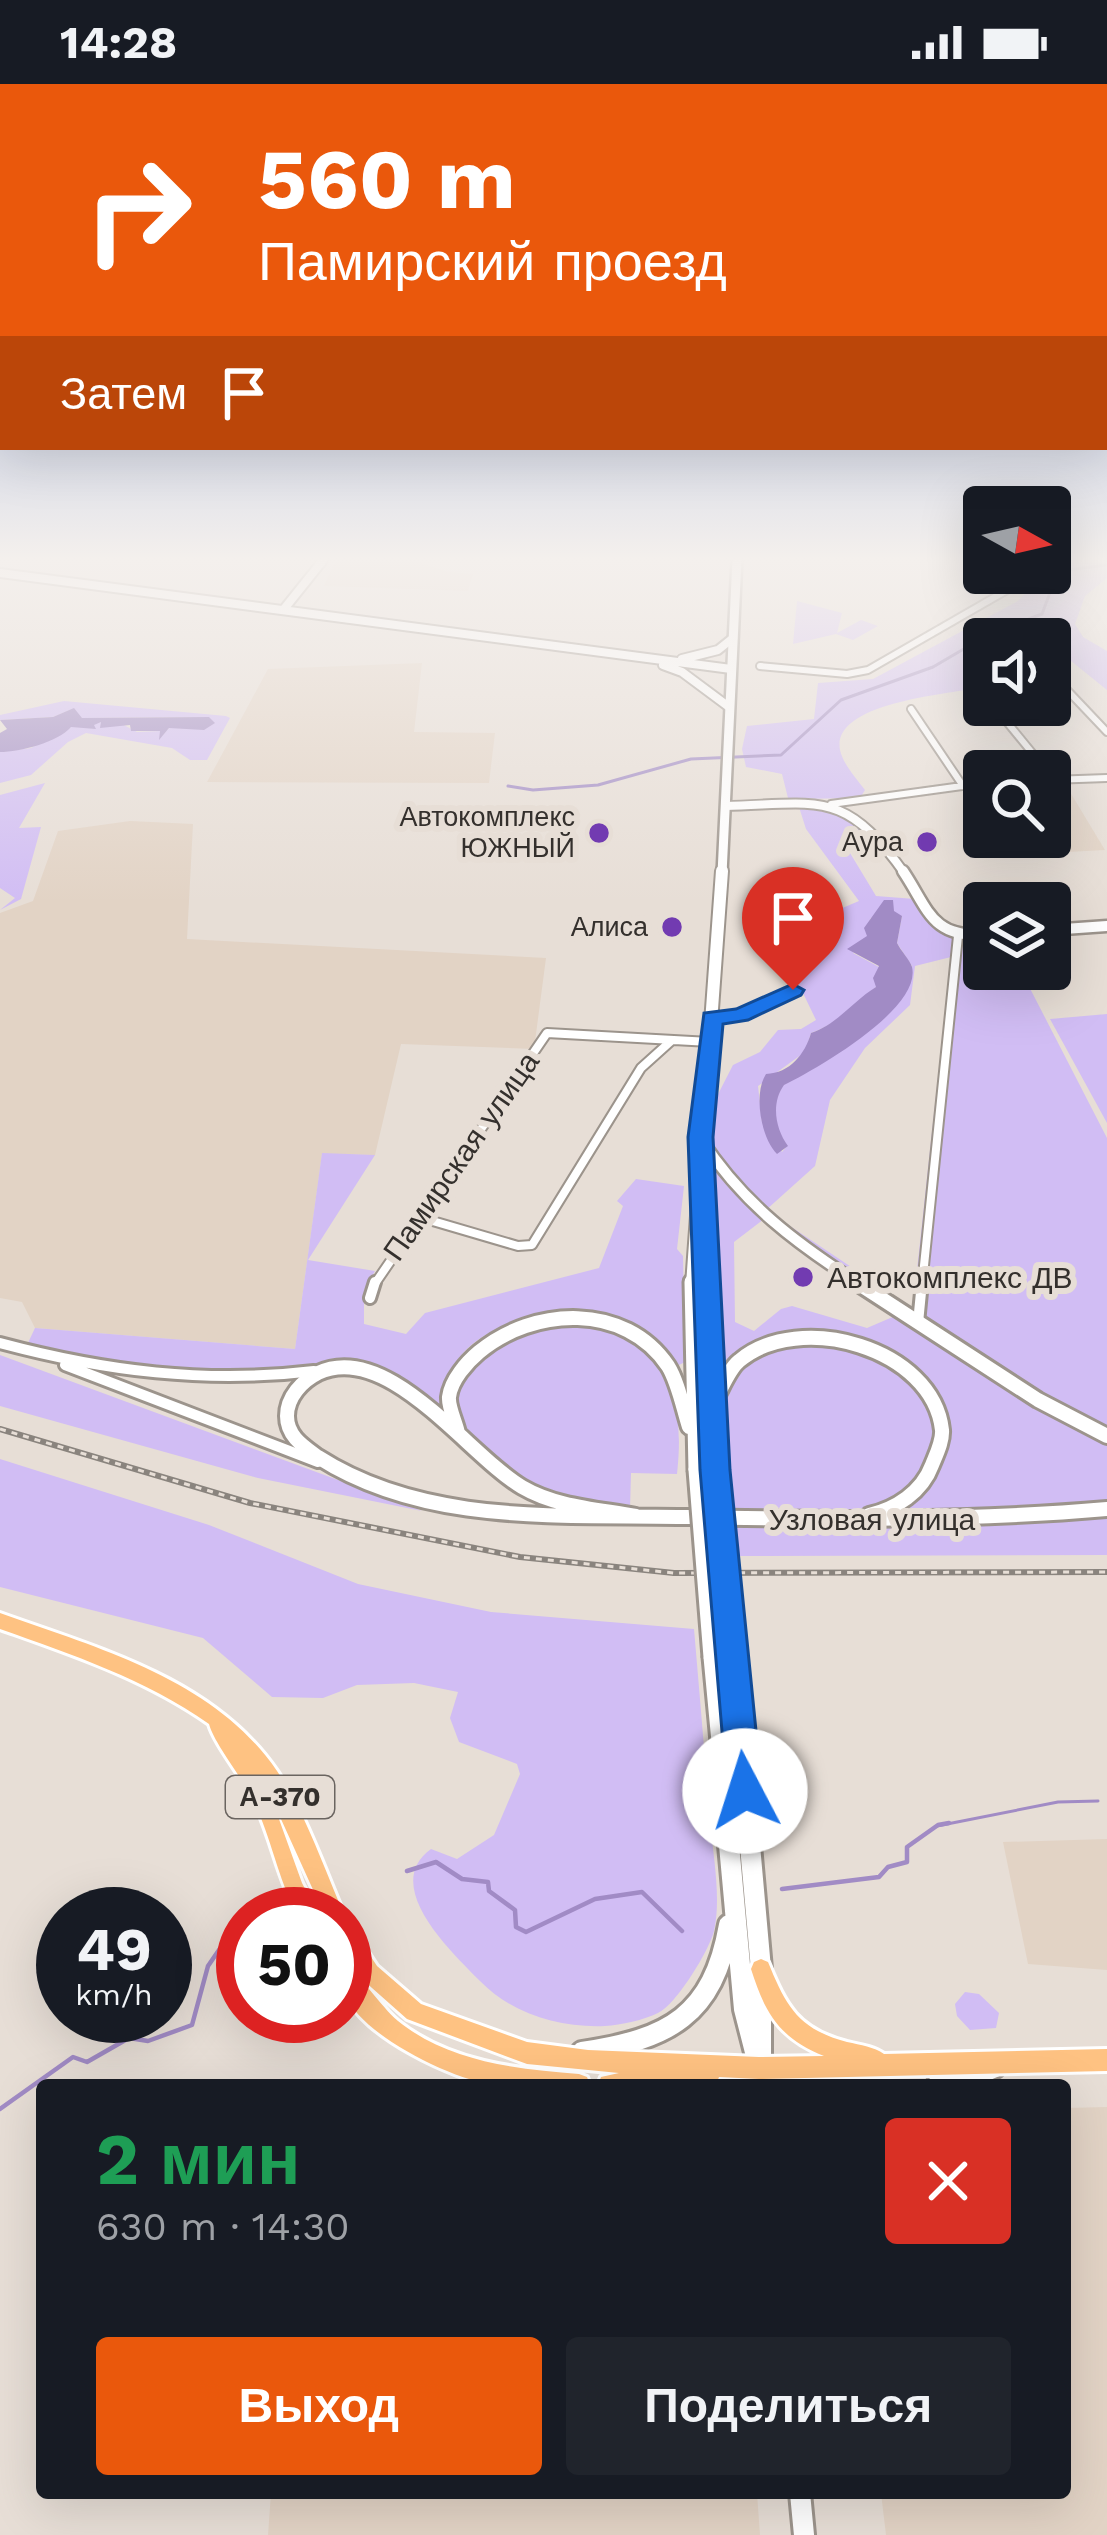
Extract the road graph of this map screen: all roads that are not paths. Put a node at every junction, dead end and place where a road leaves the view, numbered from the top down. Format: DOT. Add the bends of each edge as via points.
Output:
graph roads {
  1 [pos="684,673"];
  2 [pos="731,673"];
  3 [pos="1071,694"];
  4 [pos="729,707"];
  5 [pos="911,709"];
  6 [pos="1010,726"];
  7 [pos="1107,732"];
  8 [pos="1029,750"];
  9 [pos="1071,777"];
  10 [pos="1107,778"];
  11 [pos="963,786"];
  12 [pos="830,804"];
  13 [pos="725,806"];
  14 [pos="1107,926"];
  15 [pos="1071,929"];
  16 [pos="958,936"];
  17 [pos="963,936"];
  18 [pos="793,990"];
  19 [pos="712,1018"];
  20 [pos="671,1041"];
  21 [pos="710,1042"];
  22 [pos="700,1137"];
  23 [pos="419,1217"];
  24 [pos="370,1298"];
  25 [pos="918,1323"];
  26 [pos="0,1343"];
  27 [pos="20,1349"];
  28 [pos="327,1369"];
  29 [pos="712,1413"];
  30 [pos="1107,1436"];
  31 [pos="469,1449"];
  32 [pos="325,1464"];
  33 [pos="696,1470"];
  34 [pos="918,1489"];
  35 [pos="1107,1509"];
  36 [pos="636,1516"];
  37 [pos="818,1521"];
  38 [pos="934,1521"];
  39 [pos="0,1621"];
  40 [pos="194,1702"];
  41 [pos="729,1871"];
  42 [pos="292,1887"];
  43 [pos="322,1887"];
  44 [pos="761,1969"];
  45 [pos="372,1975"];
  46 [pos="372,2010"];
  47 [pos="553,2055"];
  48 [pos="1107,2060"];
  49 [pos="1007,2062"];
  50 [pos="902,2064"];
  51 [pos="760,2077"];
  52 [pos="514,2079"];
  53 [pos="722,2079"];
  54 [pos="967,2079"];
  55 [pos="801,2499"];
  56 [pos="804,2535"];
  1 -- 4 [label="street"];
  2 -- 4 [label="main road"];
  3 -- 7 [label="street"];
  4 -- 13 [label="main road"];
  5 -- 11 [label="street"];
  6 -- 8 [label="street"];
  9 -- 10 [label="street"];
  11 -- 12 [label="street"];
  12 -- 13 [label="street"];
  12 -- 16 [label="street" via="873,829 941,930"];
  13 -- 19 [label="main road"];
  14 -- 15 [label="street"];
  16 -- 17 [label="street"];
  16 -- 25 [label="street"];
  18 -- 19 [label="street" via="740,1015"];
  19 -- 21 [label="main road"];
  20 -- 21 [label="street, Памирская улица"];
  20 -- 23 [label="street, Памирская улица" via="547,1033"];
  20 -- 23 [label="street" via="641,1068 532,1245"];
  21 -- 22 [label="main road"];
  22 -- 25 [label="street" via="764,1219"];
  22 -- 29 [label="main road"];
  22 -- 33 [label="main road" via="692,1282"];
  23 -- 24 [label="street, Памирская улица"];
  25 -- 30 [label="street"];
  26 -- 27 [label="street"];
  27 -- 28 [label="street" via="146,1376"];
  27 -- 32 [label="street"];
  28 -- 31 [label="street" via="390,1378"];
  28 -- 32 [label="street" via="307,1379 287,1410 295,1440"];
  29 -- 34 [label="street" via="720,1380 763,1347 826,1337 858,1342 910,1372 933,1400 943,1430 940,1459"];
  29 -- 44 [label="main road, bridge"];
  31 -- 33 [label="street" via="449,1402 476,1350 517,1325 596,1319 645,1337 674,1372"];
  31 -- 36 [label="street" via="527,1490"];
  32 -- 36 [label="street" via="427,1502"];
  33 -- 41 [label="main road, bridge"];
  34 -- 37 [label="street" via="884,1513"];
  34 -- 38 [label="street" via="911,1507"];
  35 -- 38 [label="street, Узловая улица"];
  36 -- 37 [label="street, Узловая улица"];
  37 -- 38 [label="street, Узловая улица"];
  39 -- 40 [label="highway, А-370"];
  40 -- 42 [label="highway, А-370" via="258,1791"];
  40 -- 43 [label="highway, А-370" via="233,1730 272,1780"];
  41 -- 47 [label="main road" via="729,1931 706,1999 651,2041"];
  41 -- 51 [label="main road"];
  44 -- 50 [label="highway" via="782,2020 807,2038"];
  44 -- 51 [label="main road"];
  45 -- 47 [label="highway" via="414,2012"];
  46 -- 52 [label="highway" via="393,2035 425,2052"];
  47 -- 51 [label="highway"];
  48 -- 49 [label="highway"];
  49 -- 50 [label="highway"];
  49 -- 54 [label="main road"];
  50 -- 51 [label="highway"];
  51 -- 53 [label="highway"];
  55 -- 56 [label="main road"];
}
